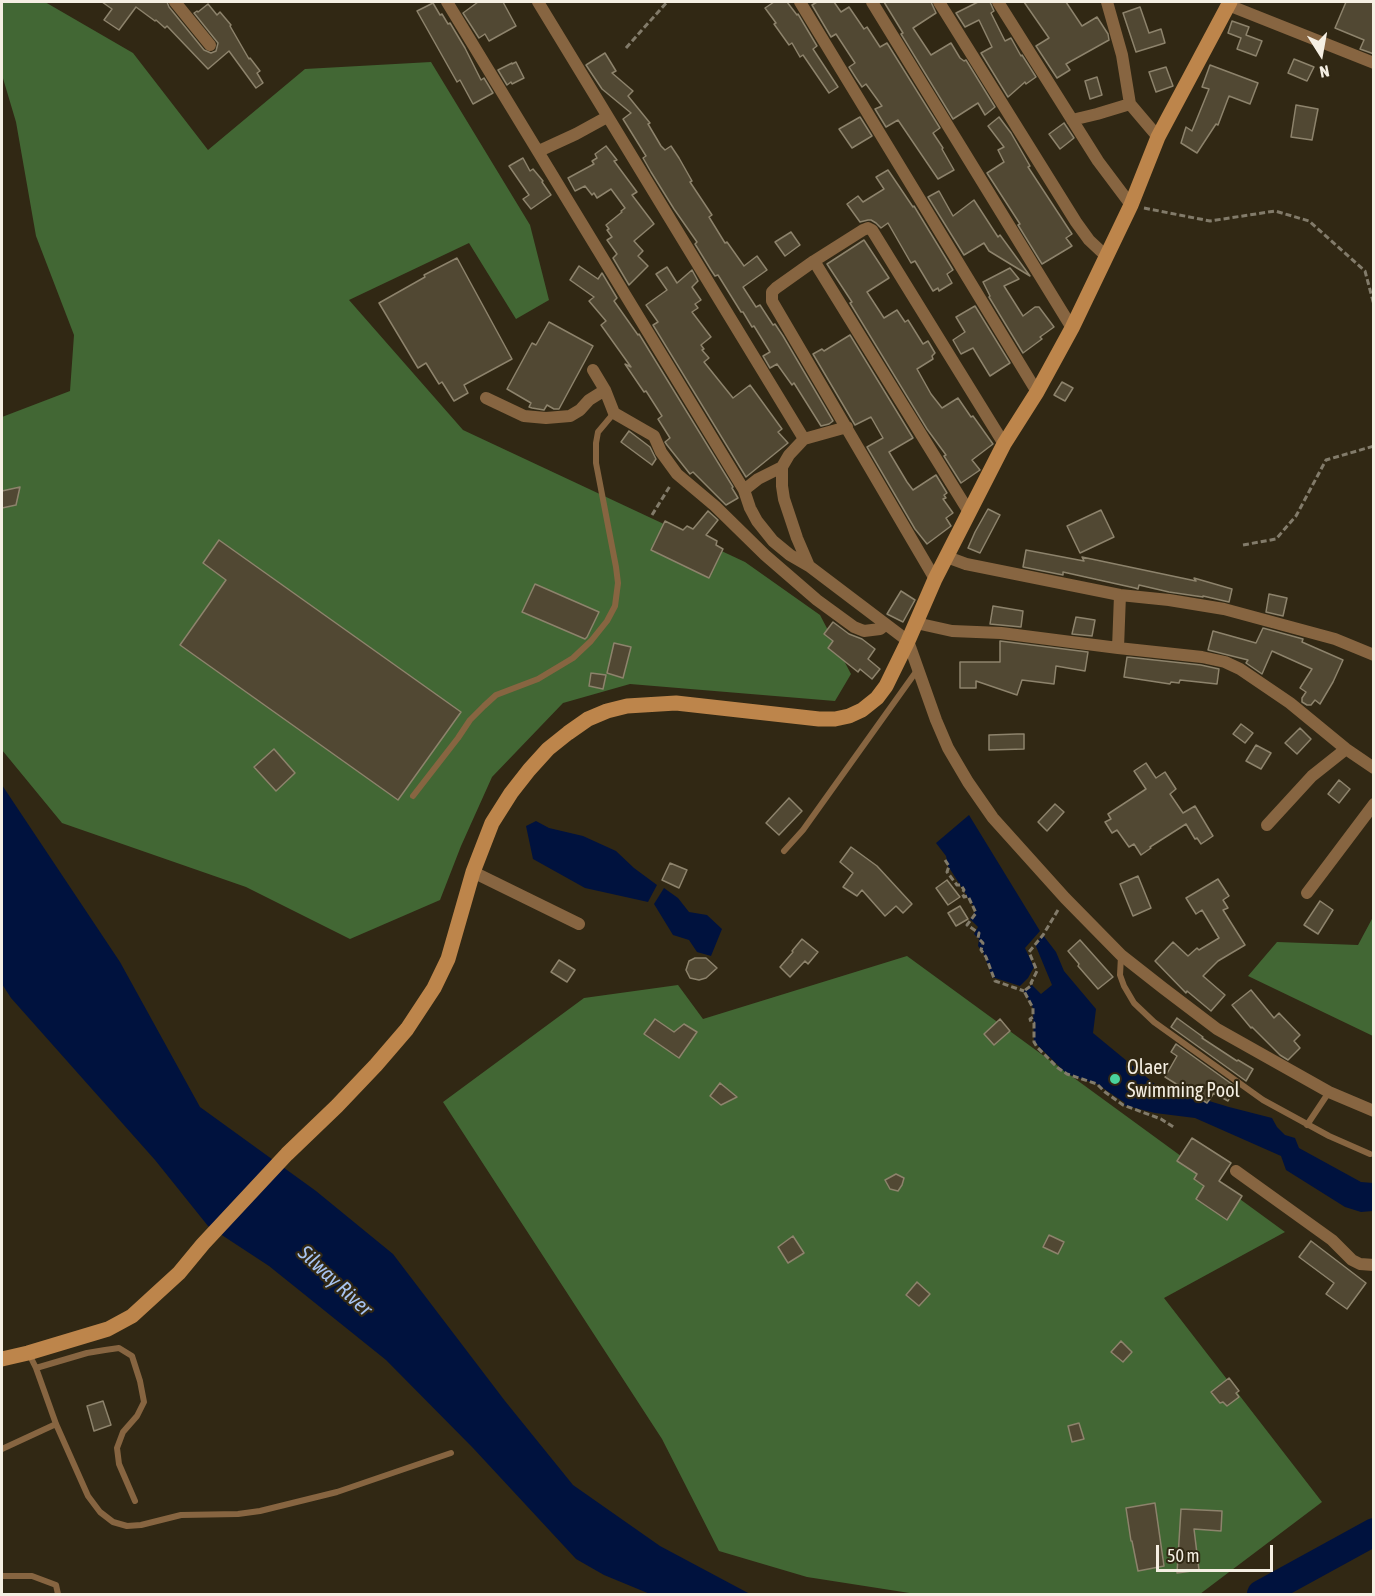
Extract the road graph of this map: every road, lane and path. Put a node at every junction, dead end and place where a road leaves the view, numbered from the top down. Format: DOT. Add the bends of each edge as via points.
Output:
graph roads {
  1 [pos="175,2"];
  2 [pos="447,2"];
  3 [pos="538,2"];
  4 [pos="667,2"];
  5 [pos="800,2"];
  6 [pos="872,2"];
  7 [pos="939,2"];
  8 [pos="998,2"];
  9 [pos="1107,2"];
  10 [pos="1229,3"];
  11 [pos="210,45"];
  12 [pos="626,48"];
  13 [pos="1374,63"];
  14 [pos="1130,104"];
  15 [pos="607,117"];
  16 [pos="1072,120"];
  17 [pos="1158,137"];
  18 [pos="539,151"];
  19 [pos="1131,206"];
  20 [pos="1106,256"];
  21 [pos="814,261"];
  22 [pos="1374,305"];
  23 [pos="1072,328"];
  24 [pos="593,370"];
  25 [pos="605,390"];
  26 [pos="1036,392"];
  27 [pos="486,398"];
  28 [pos="614,413"];
  29 [pos="847,428"];
  30 [pos="804,440"];
  31 [pos="1004,444"];
  32 [pos="1374,446"];
  33 [pos="782,467"];
  34 [pos="677,474"];
  35 [pos="744,490"];
  36 [pos="969,512"];
  37 [pos="652,514"];
  38 [pos="1244,545"];
  39 [pos="946,557"];
  40 [pos="809,566"];
  41 [pos="935,579"];
  42 [pos="1120,595"];
  43 [pos="916,623"];
  44 [pos="885,625"];
  45 [pos="908,641"];
  46 [pos="1118,648"];
  47 [pos="1374,655"];
  48 [pos="918,669"];
  49 [pos="1346,749"];
  50 [pos="1374,768"];
  51 [pos="413,796"];
  52 [pos="1374,804"];
  53 [pos="1267,825"];
  54 [pos="784,851"];
  55 [pos="945,860"];
  56 [pos="472,872"];
  57 [pos="1307,893"];
  58 [pos="1065,898"];
  59 [pos="579,924"];
  60 [pos="1121,955"];
  61 [pos="1024,991"];
  62 [pos="1329,1092"];
  63 [pos="1374,1111"];
  64 [pos="1307,1125"];
  65 [pos="1175,1128"];
  66 [pos="1370,1154"];
  67 [pos="1236,1171"];
  68 [pos="1374,1265"];
  69 [pos="28,1353"];
  70 [pos="2,1359"];
  71 [pos="36,1368"];
  72 [pos="57,1424"];
  73 [pos="2,1449"];
  74 [pos="451,1453"];
  75 [pos="135,1501"];
  76 [pos="2,1576"];
  77 [pos="58,1594"];
  1 -- 11 [label="street"];
  2 -- 18 [label="street"];
  3 -- 15 [label="street"];
  4 -- 12 [label="path"];
  5 -- 26 [label="street"];
  6 -- 23 [label="street"];
  7 -- 20 [label="street" via="1076,222"];
  8 -- 16 [label="street"];
  9 -- 14 [label="street"];
  10 -- 13 [label="street"];
  10 -- 17 [label="main road"];
  14 -- 16 [label="street"];
  14 -- 17 [label="street"];
  15 -- 18 [label="street"];
  15 -- 30 [label="street"];
  16 -- 19 [label="street"];
  17 -- 19 [label="main road"];
  18 -- 35 [label="street"];
  19 -- 20 [label="main road"];
  19 -- 22 [label="path" via="1210,221 1275,212 1309,221 1365,271"];
  20 -- 23 [label="main road"];
  21 -- 29 [label="street" via="776,288 772,301"];
  21 -- 31 [label="street" via="863,230 872,230"];
  21 -- 36 [label="street"];
  23 -- 26 [label="main road"];
  24 -- 25 [label="street"];
  25 -- 27 [label="street" via="570,416 559,417 524,416"];
  25 -- 28 [label="street"];
  26 -- 31 [label="main road"];
  28 -- 34 [label="street" via="654,436"];
  28 -- 51 [label="lane" via="598,432 596,463 616,567 615,606 591,641 573,658 538,680 496,695 470,720"];
  29 -- 30 [label="street"];
  29 -- 41 [label="street"];
  30 -- 33 [label="street"];
  31 -- 36 [label="main road"];
  32 -- 38 [label="path" via="1326,460 1296,516 1276,539"];
  33 -- 35 [label="street"];
  33 -- 40 [label="street" via="788,513"];
  34 -- 37 [label="path"];
  34 -- 44 [label="street" via="817,600 854,627 864,631"];
  35 -- 40 [label="street" via="757,521 773,541"];
  36 -- 39 [label="main road"];
  39 -- 41 [label="main road"];
  39 -- 42 [label="street"];
  40 -- 44 [label="street"];
  41 -- 43 [label="main road"];
  42 -- 46 [label="street"];
  42 -- 47 [label="street" via="1224,609 1335,639"];
  43 -- 45 [label="main road"];
  43 -- 46 [label="street" via="952,631 1001,633"];
  44 -- 45 [label="street"];
  45 -- 48 [label="street"];
  45 -- 56 [label="main road" via="877,698 849,716 819,719 667,704 627,706 588,720 548,749 511,793 492,823"];
  46 -- 49 [label="street" via="1226,662 1290,703"];
  48 -- 54 [label="lane"];
  48 -- 58 [label="street" via="948,748 968,782 993,818"];
  49 -- 50 [label="street"];
  49 -- 53 [label="street" via="1312,776"];
  52 -- 57 [label="street"];
  55 -- 61 [label="path" via="947,872 961,885 976,914 967,925 979,933 981,950 995,981"];
  56 -- 59 [label="street"];
  56 -- 69 [label="main road" via="448,959 434,988 407,1029 376,1065 287,1154 179,1273 132,1316 108,1329"];
  58 -- 60 [label="street"];
  58 -- 61 [label="path" via="1029,952 1037,971 1032,985"];
  60 -- 62 [label="street" via="1217,1029"];
  60 -- 64 [label="lane" via="1120,975 1134,1004 1263,1100"];
  61 -- 65 [label="path" via="1033,1008 1030,1019 1034,1023 1034,1042 1058,1068 1097,1084 1123,1105"];
  62 -- 63 [label="street"];
  62 -- 64 [label="lane"];
  64 -- 66 [label="lane"];
  67 -- 68 [label="street" via="1352,1260"];
  69 -- 70 [label="main road"];
  69 -- 71 [label="lane"];
  71 -- 72 [label="lane"];
  71 -- 75 [label="lane" via="119,1348 132,1356 144,1402 117,1448 119,1464"];
  72 -- 73 [label="lane"];
  72 -- 74 [label="lane" via="88,1497 113,1522 127,1526 181,1515 260,1511 338,1492"];
  76 -- 77 [label="lane" via="32,1576 56,1586"];
}
